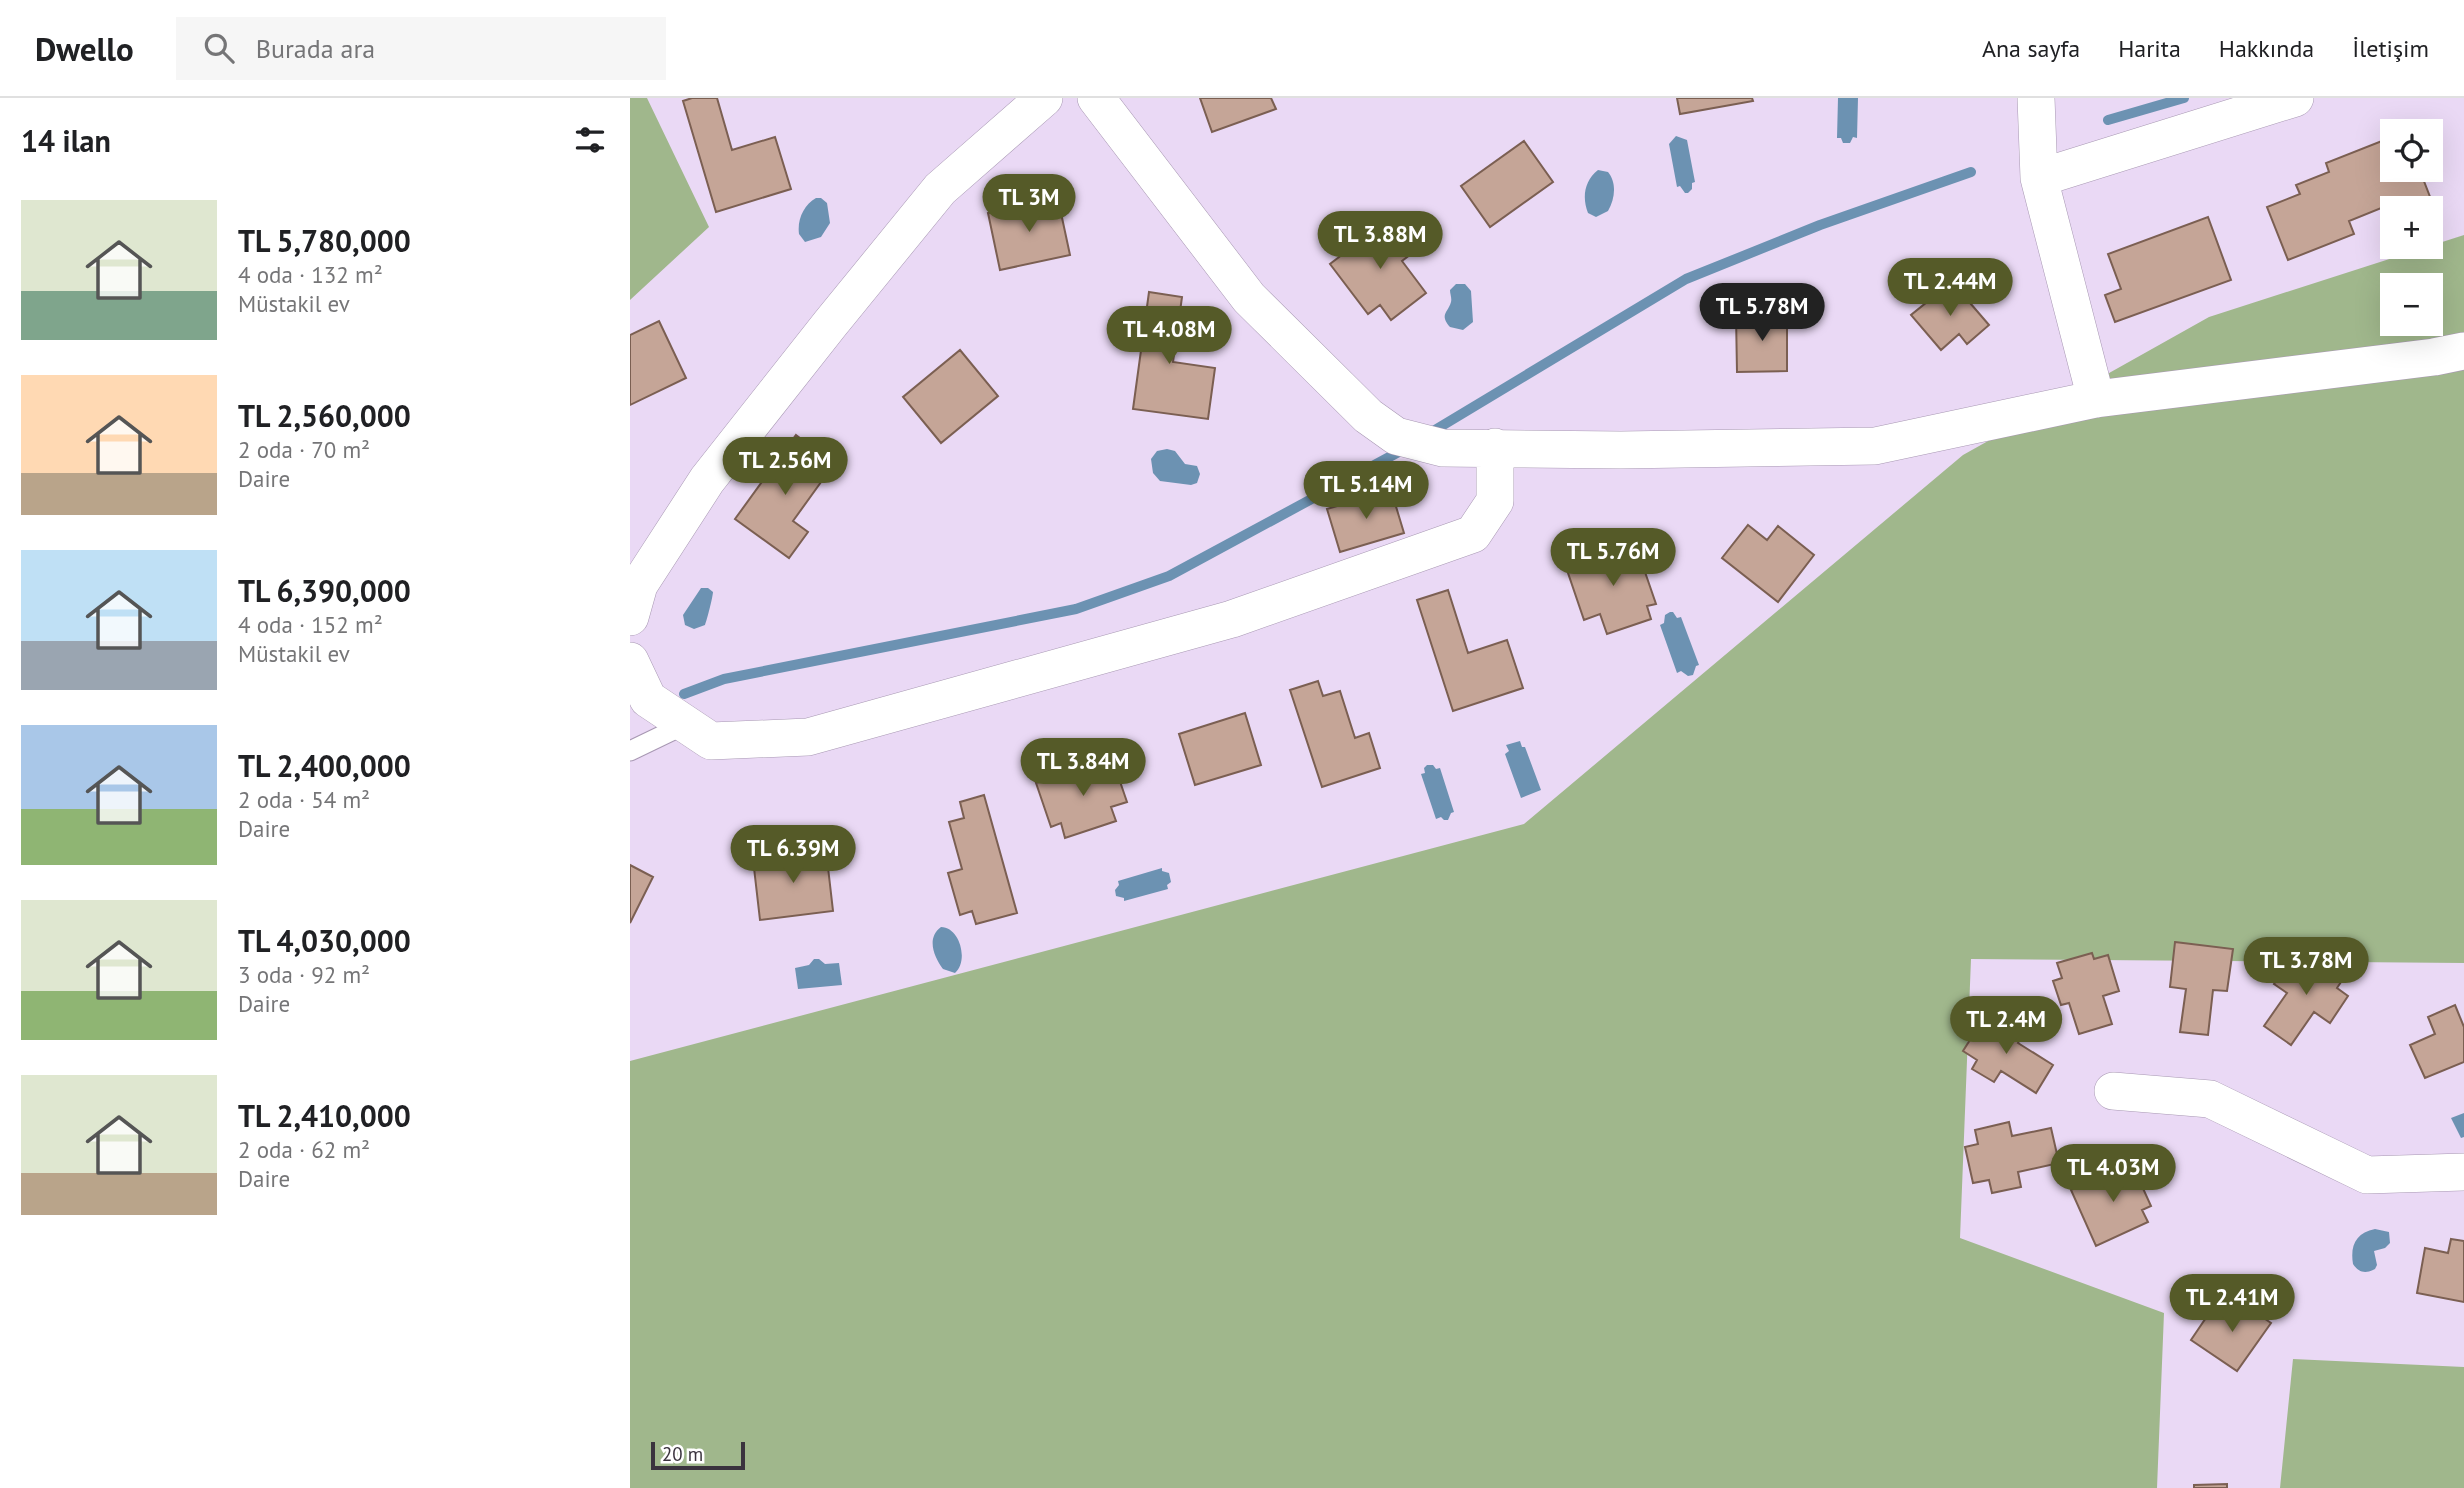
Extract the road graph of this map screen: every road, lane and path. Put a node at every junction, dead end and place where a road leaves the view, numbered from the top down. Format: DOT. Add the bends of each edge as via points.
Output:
graph roads {
  1 [pos="1044,98"];
  2 [pos="1096,98"];
  3 [pos="2036,98"];
  4 [pos="2294,98"];
  5 [pos="2039,178"];
  6 [pos="2464,351"];
  7 [pos="2096,399"];
  8 [pos="1495,447"];
  9 [pos="630,617"];
  10 [pos="630,661"];
  11 [pos="686,724"];
  12 [pos="630,751"];
  13 [pos="2113,1091"];
  14 [pos="2464,1172"];
  1 -- 9 [label="street" via="940,189 830,324 707,480 639,585"];
  2 -- 8 [label="street" via="1249,298 1368,416 1396,436 1443,448"];
  3 -- 5 [label="street"];
  4 -- 5 [label="street"];
  5 -- 7 [label="street"];
  6 -- 7 [label="street"];
  7 -- 8 [label="street" via="1875,446"];
  8 -- 11 [label="street" via="1495,501 1473,534 1232,619 808,737 711,741"];
  10 -- 11 [label="street" via="648,699"];
  11 -- 12 [label="lane"];
  13 -- 14 [label="street" via="2210,1099 2367,1175"];
}
